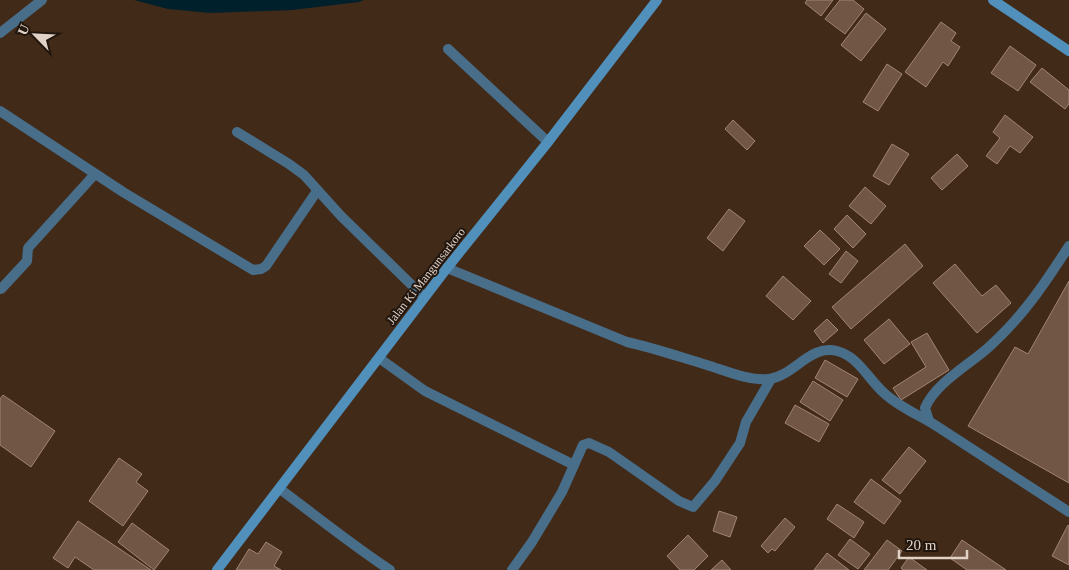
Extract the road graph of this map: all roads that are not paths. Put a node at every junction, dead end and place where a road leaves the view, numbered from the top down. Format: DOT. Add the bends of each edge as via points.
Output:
graph roads {
  1 [pos="42,0"];
  2 [pos="657,0"];
  3 [pos="993,0"];
  4 [pos="0,33"];
  5 [pos="448,48"];
  6 [pos="1069,51"];
  7 [pos="0,111"];
  8 [pos="236,132"];
  9 [pos="548,142"];
  10 [pos="96,174"];
  11 [pos="317,191"];
  12 [pos="1069,246"];
  13 [pos="447,268"];
  14 [pos="0,288"];
  15 [pos="424,297"];
  16 [pos="379,358"];
  17 [pos="771,379"];
  18 [pos="928,421"];
  19 [pos="574,465"];
  20 [pos="280,489"];
  21 [pos="1069,512"];
  22 [pos="217,570"];
  23 [pos="390,570"];
  24 [pos="512,570"];
  1 -- 4 [label="street"];
  2 -- 9 [label="main road, Jalan Ki Mangunsarkoro"];
  3 -- 6 [label="main road"];
  5 -- 9 [label="street"];
  7 -- 10 [label="street"];
  8 -- 11 [label="street" via="289,164"];
  9 -- 13 [label="main road, Jalan Ki Mangunsarkoro"];
  10 -- 11 [label="street" via="253,270 266,266"];
  10 -- 14 [label="street" via="28,248 27,261"];
  11 -- 15 [label="street"];
  12 -- 18 [label="street" via="1024,312 928,401 924,408"];
  13 -- 15 [label="main road, Jalan Ki Mangunsarkoro"];
  13 -- 17 [label="street" via="627,342 730,372"];
  15 -- 16 [label="main road, Jalan Ki Mangunsarkoro"];
  16 -- 19 [label="street" via="426,391"];
  16 -- 20 [label="main road, Jalan Ki Mangunsarkoro"];
  17 -- 18 [label="street" via="823,350 840,352 863,369 893,401"];
  17 -- 19 [label="street" via="746,422 740,443 693,507 679,501 609,452 588,443 583,445"];
  18 -- 21 [label="street"];
  19 -- 24 [label="street" via="562,492"];
  20 -- 22 [label="main road, Jalan Ki Mangunsarkoro"];
  20 -- 23 [label="street"];
}
